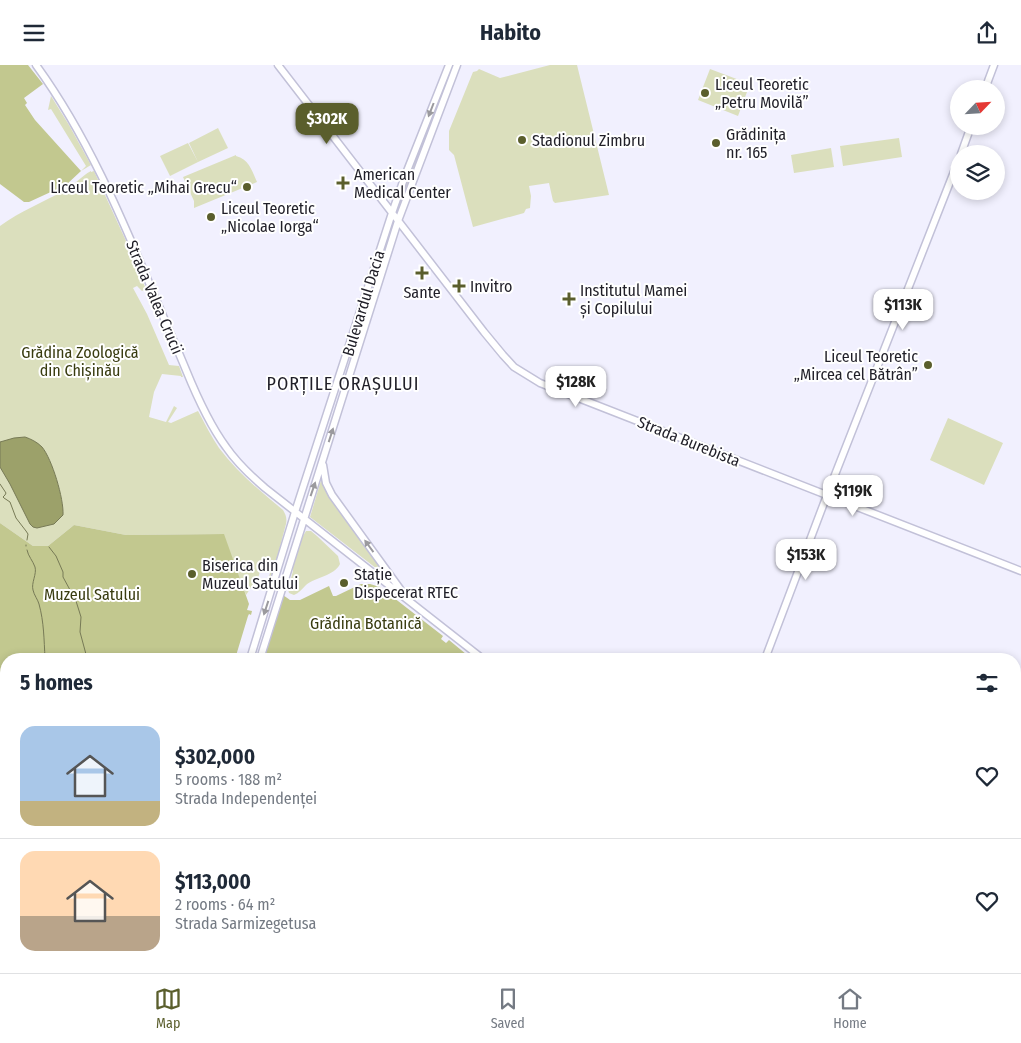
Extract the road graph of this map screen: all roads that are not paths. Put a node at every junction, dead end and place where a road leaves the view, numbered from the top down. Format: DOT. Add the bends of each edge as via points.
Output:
graph roads {
  1 [pos="36,65"];
  2 [pos="278,65"];
  3 [pos="449,65"];
  4 [pos="457,65"];
  5 [pos="994,65"];
  6 [pos="988,80"];
  7 [pos="950,182"];
  8 [pos="392,213"];
  9 [pos="398,221"];
  10 [pos="314,456"];
  11 [pos="323,460"];
  12 [pos="827,495"];
  13 [pos="296,512"];
  14 [pos="303,518"];
  15 [pos="1021,571"];
  16 [pos="408,600"];
  17 [pos="252,653"];
  18 [pos="262,653"];
  19 [pos="476,653"];
  20 [pos="767,653"];
  1 -- 13 [label="main road, Strada Valea Crucii" via="96,165 197,396 218,435 250,475"];
  2 -- 8 [label="main road, Strada Burebista"];
  3 -- 8 [label="main road, Bulevardul Dacia, one-way"];
  4 -- 9 [label="main road, Bulevardul Dacia"];
  5 -- 6 [label="main road"];
  7 -- 12 [label="main road"];
  8 -- 9 [label="main road, Strada Burebista"];
  8 -- 10 [label="main road, Bulevardul Dacia"];
  11 -- 9 [label="main road, Bulevardul Dacia, one-way"];
  9 -- 12 [label="main road, Strada Burebista" via="494,345 519,371 540,383"];
  10 -- 11 [label="main road"];
  10 -- 13 [label="main road, Bulevardul Dacia"];
  14 -- 11 [label="main road, Bulevardul Dacia, one-way"];
  16 -- 11 [label="main road, one-way" via="332,495 324,476"];
  12 -- 15 [label="main road, Strada Burebista"];
  12 -- 20 [label="main road"];
  13 -- 14 [label="main road, Strada Valea Crucii"];
  13 -- 17 [label="main road, Bulevardul Dacia, one-way"];
  14 -- 16 [label="main road, Strada Valea Crucii"];
  14 -- 18 [label="main road, Bulevardul Dacia"];
  16 -- 19 [label="main road, Strada Valea Crucii"];
}
